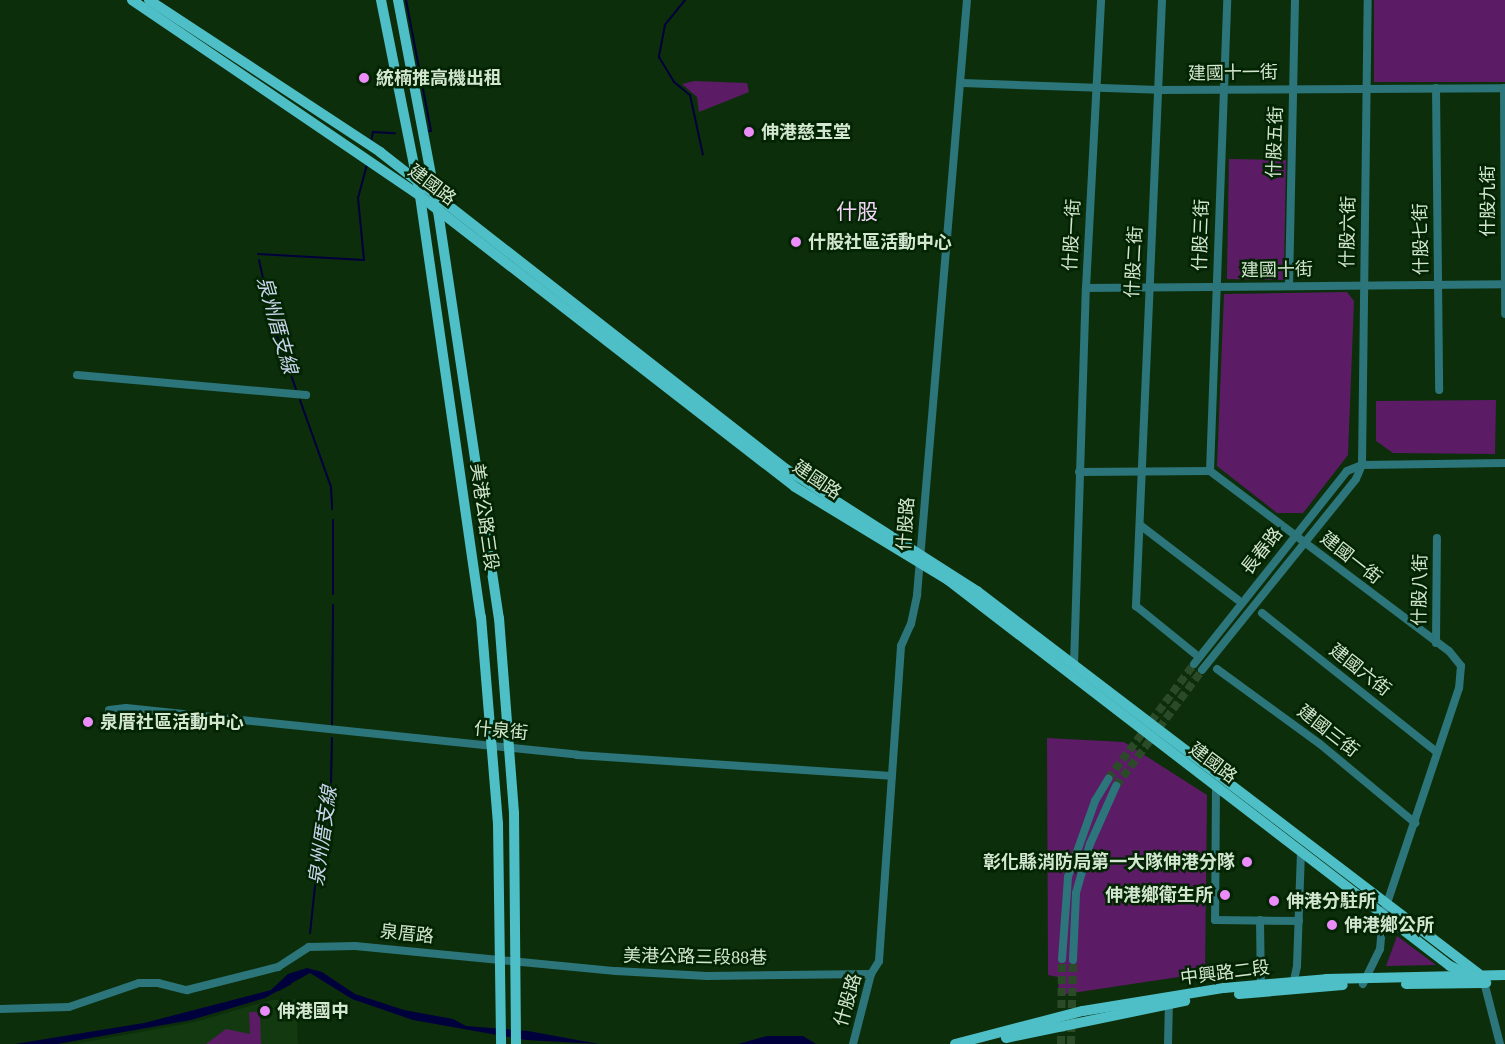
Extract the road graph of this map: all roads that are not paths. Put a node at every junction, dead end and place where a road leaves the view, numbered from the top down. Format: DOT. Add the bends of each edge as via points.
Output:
graph roads {
  1 [pos="132,0"];
  2 [pos="149,0"];
  3 [pos="381,0"];
  4 [pos="398,0"];
  5 [pos="966,0"];
  6 [pos="1101,0"];
  7 [pos="1162,0"];
  8 [pos="1227,0"];
  9 [pos="1295,0"];
  10 [pos="1368,0"];
  11 [pos="962,83"];
  12 [pos="1097,87"];
  13 [pos="1293,88"];
  14 [pos="1366,88"];
  15 [pos="1436,88"];
  16 [pos="1504,88"];
  17 [pos="1159,90"];
  18 [pos="1224,90"];
  19 [pos="417,181"];
  20 [pos="436,195"];
  21 [pos="420,196"];
  22 [pos="438,211"];
  23 [pos="1505,284"];
  24 [pos="1438,285"];
  25 [pos="1289,286"];
  26 [pos="1364,286"];
  27 [pos="1086,288"];
  28 [pos="1215,288"];
  29 [pos="1150,289"];
  30 [pos="1505,314"];
  31 [pos="643,363"];
  32 [pos="77,375"];
  33 [pos="1439,390"];
  34 [pos="306,395"];
  35 [pos="1505,463"];
  36 [pos="1362,465"];
  37 [pos="1142,471"];
  38 [pos="1210,471"];
  39 [pos="1079,472"];
  40 [pos="1140,525"];
  41 [pos="1295,536"];
  42 [pos="1437,538"];
  43 [pos="1304,543"];
  44 [pos="921,553"];
  45 [pos="920,564"];
  46 [pos="1238,600"];
  47 [pos="1262,613"];
  48 [pos="1436,643"];
  49 [pos="1074,665"];
  50 [pos="1217,669"];
  51 [pos="1202,670"];
  52 [pos="109,710"];
  53 [pos="493,746"];
  54 [pos="510,748"];
  55 [pos="1437,752"];
  56 [pos="891,776"];
  57 [pos="1108,779"];
  58 [pos="1116,786"];
  59 [pos="1216,786"];
  60 [pos="1415,823"];
  61 [pos="1301,852"];
  62 [pos="1385,910"];
  63 [pos="1260,920"];
  64 [pos="1299,921"];
  65 [pos="1062,959"];
  66 [pos="1073,960"];
  67 [pos="501,961"];
  68 [pos="518,963"];
  69 [pos="871,974"];
  70 [pos="1505,975"];
  71 [pos="1479,978"];
  72 [pos="1363,981"];
  73 [pos="1505,982"];
  74 [pos="1293,985"];
  75 [pos="1261,988"];
  76 [pos="1169,1000"];
  77 [pos="0,1009"];
  78 [pos="501,1037"];
  79 [pos="517,1038"];
  80 [pos="853,1044"];
  81 [pos="955,1044"];
  82 [pos="984,1044"];
  83 [pos="1168,1044"];
  84 [pos="1500,1044"];
  1 -- 21 [label="main road, 建國路"];
  2 -- 19 [label="main road, 建國路" via="380,152"];
  3 -- 19 [label="main road, 美港公路三段"];
  4 -- 20 [label="main road, 美港公路三段"];
  5 -- 11 [label="street, 什股路"];
  6 -- 12 [label="street, 什股一街"];
  7 -- 17 [label="street, 什股二街"];
  8 -- 18 [label="street, 什股三街"];
  9 -- 13 [label="street, 什股五街"];
  10 -- 14 [label="street, 什股六街"];
  11 -- 12 [label="street, 建國十一街"];
  11 -- 44 [label="street, 什股路" via="925,467"];
  12 -- 17 [label="street, 建國十一街"];
  12 -- 27 [label="street, 什股一街"];
  13 -- 14 [label="street, 建國十一街"];
  13 -- 18 [label="street, 建國十一街"];
  13 -- 25 [label="street, 什股五街"];
  14 -- 15 [label="street, 建國十一街"];
  14 -- 26 [label="street, 什股六街"];
  15 -- 16 [label="street, 建國十一街"];
  15 -- 24 [label="street, 什股七街"];
  16 -- 23 [label="street, 什股九街"];
  17 -- 18 [label="street, 建國十一街"];
  17 -- 29 [label="street, 什股二街"];
  18 -- 28 [label="street, 什股三街"];
  19 -- 20 [label="main road, 建國路"];
  19 -- 21 [label="main road, 美港公路三段"];
  20 -- 22 [label="main road, 美港公路三段"];
  20 -- 31 [label="main road, 建國路"];
  21 -- 22 [label="main road, 建國路"];
  21 -- 53 [label="main road, 美港公路三段" via="469,525"];
  22 -- 31 [label="main road, 建國路"];
  22 -- 54 [label="main road, 美港公路三段" via="487,526"];
  23 -- 24 [label="street, 建國十街"];
  23 -- 30 [label="street, 什股九街"];
  24 -- 26 [label="street, 建國十街"];
  24 -- 33 [label="street, 什股七街"];
  25 -- 26 [label="street, 建國十街"];
  25 -- 28 [label="street, 建國十街"];
  26 -- 36 [label="street, 什股六街"];
  27 -- 29 [label="street, 建國十街"];
  27 -- 39 [label="street, 什股一街"];
  28 -- 29 [label="street, 建國十街"];
  28 -- 38 [label="street, 什股三街"];
  29 -- 37 [label="street, 什股二街"];
  31 -- 44 [label="main road, 建國路" via="786,469"];
  31 -- 45 [label="main road, 建國路" via="795,487"];
  32 -- 34 [label="street"];
  35 -- 36 [label="street"];
  36 -- 41 [label="street, 長春路" via="1347,471"];
  36 -- 43 [label="street, 長春路" via="1356,479"];
  37 -- 38 [label="street"];
  37 -- 39 [label="street"];
  37 -- 40 [label="street, 什股二街"];
  38 -- 41 [label="street, 建國一街"];
  39 -- 49 [label="street"];
  40 -- 41 [label="street, 長春路" via="1136,606 1194,659"];
  40 -- 46 [label="street"];
  41 -- 43 [label="street, 建國一街"];
  42 -- 48 [label="street, 什股八街"];
  43 -- 48 [label="street, 建國一街"];
  43 -- 51 [label="street, 長春路"];
  44 -- 45 [label="street, 什股路"];
  44 -- 49 [label="main road, 建國路"];
  45 -- 56 [label="street, 什股路" via="911,624 901,646"];
  45 -- 59 [label="main road, 建國路" via="971,597"];
  47 -- 55 [label="street, 建國六街"];
  48 -- 55 [label="street, 建國一街" via="1461,666 1460,688"];
  49 -- 62 [label="main road, 建國路"];
  50 -- 60 [label="street, 建國三街" via="1320,744"];
  52 -- 53 [label="street, 什泉街" via="126,708"];
  53 -- 54 [label="street, 什泉街"];
  53 -- 67 [label="main road, 美港公路三段"];
  54 -- 56 [label="street, 什泉街"];
  54 -- 68 [label="main road, 美港公路三段"];
  55 -- 60 [label="street, 建國一街"];
  56 -- 69 [label="street, 什股路" via="879,961"];
  57 -- 65 [label="street" via="1095,801 1068,877"];
  58 -- 66 [label="street" via="1089,844 1076,893"];
  59 -- 61 [label="main road, 建國路"];
  59 -- 63 [label="street" via="1215,920"];
  60 -- 62 [label="street, 建國一街"];
  61 -- 62 [label="main road, 建國路"];
  61 -- 64 [label="street"];
  62 -- 71 [label="main road, 建國路" via="1450,966"];
  62 -- 72 [label="street, 建國一街" via="1380,950"];
  63 -- 64 [label="street"];
  63 -- 75 [label="street"];
  64 -- 74 [label="street"];
  67 -- 68 [label="street, 泉厝路"];
  67 -- 77 [label="street, 泉厝路" via="355,946 309,947 278,968 187,990 139,983 69,1007"];
  67 -- 78 [label="main road, 美港公路三段"];
  68 -- 69 [label="street, 美港公路三段88巷" via="707,976"];
  68 -- 79 [label="main road, 美港公路三段"];
  69 -- 80 [label="street, 什股路"];
  70 -- 71 [label="main road, 中興路二段"];
  71 -- 72 [label="main road, 中興路二段"];
  71 -- 72 [label="main road, 中興路二段"];
  71 -- 73 [label="main road, 中興路二段"];
  71 -- 84 [label="street"];
  72 -- 74 [label="main road, 中興路二段"];
  74 -- 75 [label="main road, 中興路二段"];
  75 -- 76 [label="main road, 中興路二段"];
  76 -- 81 [label="main road, 中興路二段" via="1076,1013"];
  76 -- 82 [label="main road, 中興路二段"];
  76 -- 83 [label="street"];
}
